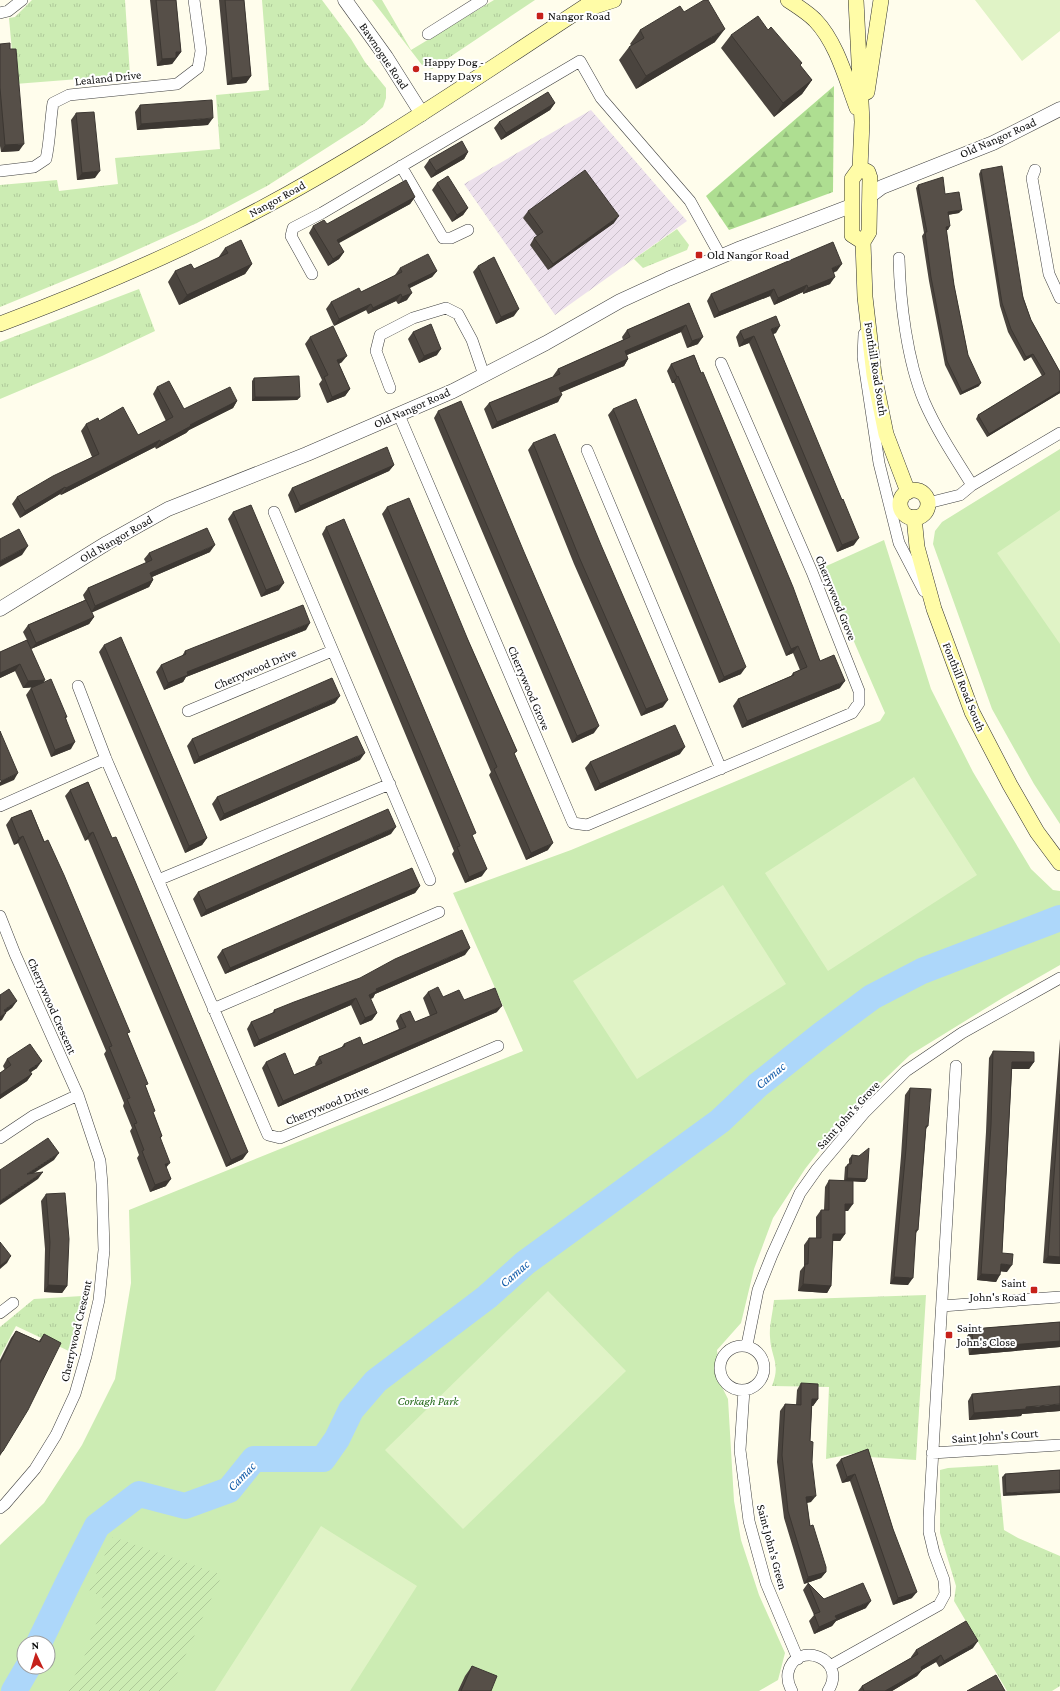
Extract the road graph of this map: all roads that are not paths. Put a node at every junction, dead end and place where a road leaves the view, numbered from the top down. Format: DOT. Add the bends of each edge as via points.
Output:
graph roads {
  1 [pos="22,0"];
  2 [pos="194,0"];
  3 [pos="346,0"];
  4 [pos="482,0"];
  5 [pos="595,0"];
  6 [pos="614,0"];
  7 [pos="788,0"];
  8 [pos="856,0"];
  9 [pos="881,0"];
  10 [pos="582,6"];
  11 [pos="0,13"];
  12 [pos="428,34"];
  13 [pos="1060,109"];
  14 [pos="422,114"];
  15 [pos="862,122"];
  16 [pos="401,166"];
  17 [pos="860,168"];
  18 [pos="1035,170"];
  19 [pos="0,171"];
  20 [pos="870,196"];
  21 [pos="851,206"];
  22 [pos="468,230"];
  23 [pos="863,242"];
  24 [pos="721,257"];
  25 [pos="899,258"];
  26 [pos="312,274"];
  27 [pos="865,297"];
  28 [pos="1060,298"];
  29 [pos="0,324"];
  30 [pos="721,363"];
  31 [pos="484,375"];
  32 [pos="390,388"];
  33 [pos="399,415"];
  34 [pos="1060,433"];
  35 [pos="587,450"];
  36 [pos="972,485"];
  37 [pos="908,492"];
  38 [pos="928,504"];
  39 [pos="274,512"];
  40 [pos="914,517"];
  41 [pos="0,609"];
  42 [pos="934,609"];
  43 [pos="332,651"];
  44 [pos="78,686"];
  45 [pos="188,711"];
  46 [pos="106,759"];
  47 [pos="722,769"];
  48 [pos="390,784"];
  49 [pos="0,806"];
  50 [pos="1060,863"];
  51 [pos="158,880"];
  52 [pos="430,880"];
  53 [pos="439,912"];
  54 [pos="0,916"];
  55 [pos="1060,978"];
  56 [pos="214,1009"];
  57 [pos="498,1046"];
  58 [pos="956,1066"];
  59 [pos="78,1095"];
  60 [pos="0,1138"];
  61 [pos="1060,1297"];
  62 [pos="13,1303"];
  63 [pos="942,1306"];
  64 [pos="0,1313"];
  65 [pos="747,1346"];
  66 [pos="744,1390"];
  67 [pos="1060,1445"];
  68 [pos="932,1453"];
  69 [pos="0,1508"];
  70 [pos="798,1658"];
  71 [pos="830,1666"];
  72 [pos="790,1690"];
  73 [pos="828,1691"];
  1 -- 11 [label="street" via="8,11"];
  2 -- 19 [label="street, Lealand Drive" via="201,51 198,68 177,84 69,95 53,103 46,159 34,166"];
  3 -- 14 [label="street, Bawnogue Road"];
  4 -- 12 [label="street"];
  5 -- 10 [label="main road, Nangor Road"];
  6 -- 10 [label="main road"];
  7 -- 15 [label="main road" via="815,20 826,34 838,57"];
  8 -- 15 [label="main road"];
  9 -- 15 [label="main road"];
  10 -- 14 [label="main road, Nangor Road"];
  13 -- 20 [label="street, Old Nangor Road" via="993,143 882,187"];
  14 -- 29 [label="main road, Nangor Road" via="347,160 235,222 131,272"];
  15 -- 17 [label="main road"];
  16 -- 22 [label="street" via="443,238 451,238"];
  16 -- 24 [label="street" via="580,61 601,98 690,201"];
  16 -- 26 [label="street" via="293,228 291,236"];
  17 -- 20 [label="main road, Fonthill Road South" via="868,172"];
  17 -- 21 [label="main road" via="852,179"];
  18 -- 28 [label="street" via="1032,178 1049,274"];
  20 -- 23 [label="main road, Fonthill Road South" via="869,232"];
  21 -- 23 [label="main road" via="852,235"];
  21 -- 24 [label="street, Old Nangor Road"];
  23 -- 27 [label="main road, Fonthill Road South"];
  24 -- 31 [label="street, Old Nangor Road" via="620,301"];
  25 -- 36 [label="street" via="903,310 913,367 940,435"];
  27 -- 37 [label="main road, Fonthill Road South" via="874,375 886,434"];
  27 -- 42 [label="street" via="863,357 879,463 900,543"];
  30 -- 47 [label="street, Cherrywood Grove" via="812,572 859,691 859,703 852,713"];
  31 -- 32 [label="street" via="472,340 458,314 446,308 413,318 380,335 376,351"];
  31 -- 33 [label="street, Old Nangor Road"];
  33 -- 41 [label="street, Old Nangor Road" via="168,510 107,543"];
  33 -- 47 [label="street, Cherrywood Grove" via="573,823 587,825"];
  34 -- 36 [label="street"];
  35 -- 47 [label="street"];
  36 -- 38 [label="street" via="960,495"];
  37 -- 38 [label="main road" via="921,492"];
  37 -- 40 [label="main road" via="902,499 901,508 906,514"];
  38 -- 40 [label="main road" via="924,514"];
  39 -- 43 [label="street"];
  40 -- 42 [label="main road, Fonthill Road South" via="917,547"];
  42 -- 50 [label="main road, Fonthill Road South" via="972,712 1037,832"];
  43 -- 45 [label="street, Cherrywood Drive"];
  43 -- 48 [label="street"];
  44 -- 46 [label="street, Cherrywood Drive"];
  46 -- 49 [label="street"];
  46 -- 51 [label="street, Cherrywood Drive"];
  48 -- 51 [label="street"];
  48 -- 52 [label="street"];
  51 -- 56 [label="street, Cherrywood Drive"];
  53 -- 56 [label="street"];
  54 -- 59 [label="street, Cherrywood Crescent"];
  55 -- 65 [label="street, Saint John's Grove" via="962,1032 906,1071 865,1112 800,1193 758,1290"];
  56 -- 57 [label="street, Cherrywood Drive" via="268,1135 280,1138"];
  58 -- 63 [label="street"];
  59 -- 60 [label="street" via="33,1116"];
  59 -- 69 [label="street, Cherrywood Crescent" via="101,1168 104,1250 99,1300 75,1394 59,1428 35,1469"];
  61 -- 63 [label="street"];
  62 -- 64 [label="street"];
  63 -- 68 [label="street"];
  65 -- 66 [label="street" via="759,1352 763,1358 764,1372 757,1384"];
  65 -- 66 [label="street" via="732,1347 726,1351 720,1364 720,1372 727,1384"];
  66 -- 70 [label="street, Saint John's Green" via="740,1450 749,1521 766,1583"];
  67 -- 68 [label="street, Saint John's Court"];
  68 -- 71 [label="street" via="929,1532 944,1580 945,1594 939,1605"];
  70 -- 71 [label="street" via="812,1655 826,1660"];
  70 -- 72 [label="street" via="789,1669"];
  71 -- 73 [label="street" via="833,1679"];
}
